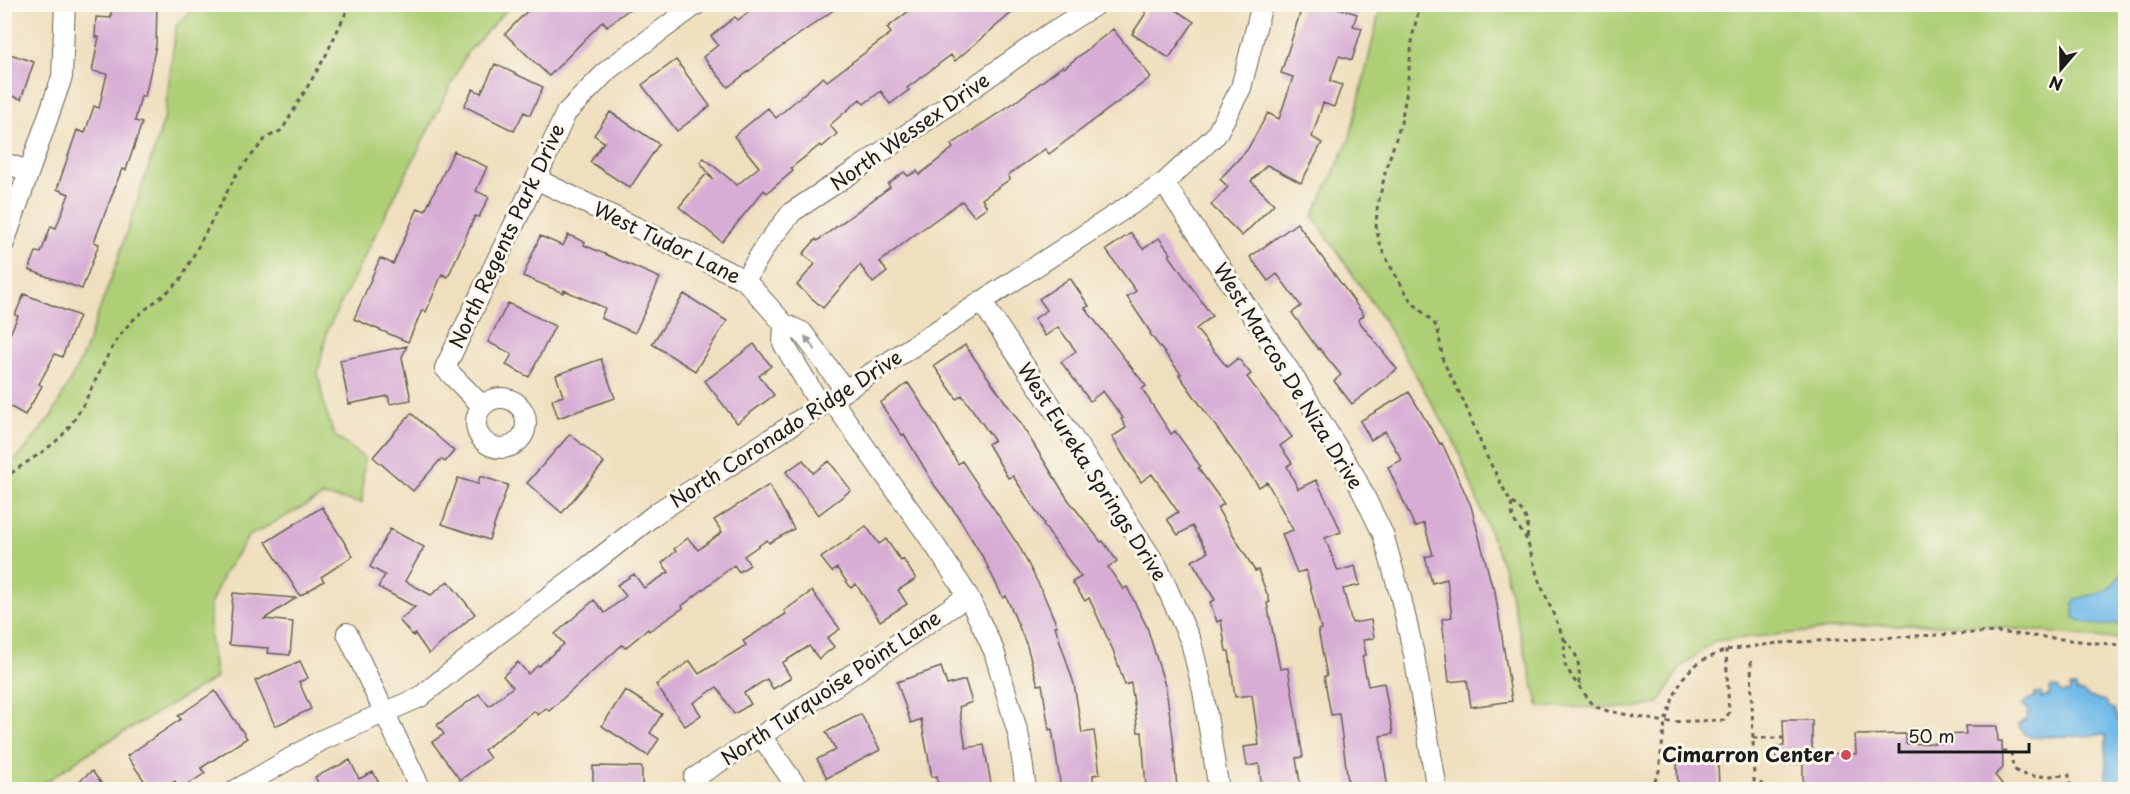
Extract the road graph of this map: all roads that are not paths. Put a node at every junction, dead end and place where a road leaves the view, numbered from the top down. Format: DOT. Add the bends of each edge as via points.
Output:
graph roads {
  1 [pos="65,4"];
  2 [pos="697,4"];
  3 [pos="1097,4"];
  4 [pos="1262,4"];
  5 [pos="4,163"];
  6 [pos="29,171"];
  7 [pos="536,179"];
  8 [pos="1164,183"];
  9 [pos="4,243"];
  10 [pos="745,280"];
  11 [pos="981,301"];
  12 [pos="784,324"];
  13 [pos="833,398"];
  14 [pos="482,406"];
  15 [pos="968,596"];
  16 [pos="347,633"];
  17 [pos="385,712"];
  18 [pos="761,736"];
  19 [pos="694,778"];
  20 [pos="236,789"];
  21 [pos="422,789"];
  22 [pos="799,789"];
  23 [pos="1026,789"];
  24 [pos="1220,789"];
  25 [pos="1437,789"];
  1 -- 6 [label="street" via="62,77"];
  2 -- 7 [label="street, North Regents Park Drive" via="609,69 566,113"];
  3 -- 10 [label="street, North Wessex Drive" via="792,212"];
  4 -- 8 [label="street, North Coronado Ridge Drive" via="1241,88 1216,135"];
  5 -- 6 [label="street"];
  6 -- 9 [label="street"];
  7 -- 10 [label="street, West Tudor Lane"];
  7 -- 14 [label="street, North Regents Park Drive" via="445,368"];
  8 -- 11 [label="street, North Coronado Ridge Drive"];
  8 -- 25 [label="street, West Marcos De Niza Drive" via="1295,379 1354,475 1383,534 1414,655"];
  10 -- 12 [label="street, West Tudor Lane"];
  11 -- 13 [label="street, North Coronado Ridge Drive"];
  11 -- 24 [label="street, West Eureka Springs Drive" via="1158,568 1191,642"];
  13 -- 12 [label="street, West Tudor Lane, one-way" via="802,332"];
  12 -- 13 [label="street" via="783,343"];
  13 -- 15 [label="street"];
  13 -- 17 [label="street, North Coronado Ridge Drive" via="658,512 420,697"];
  15 -- 18 [label="street, North Turquoise Point Lane"];
  15 -- 23 [label="street" via="994,651 1019,737"];
  16 -- 17 [label="street"];
  17 -- 20 [label="street, North Coronado Ridge Drive" via="322,740"];
  17 -- 21 [label="street"];
  18 -- 19 [label="street, North Turquoise Point Lane"];
  18 -- 22 [label="street"];
}
